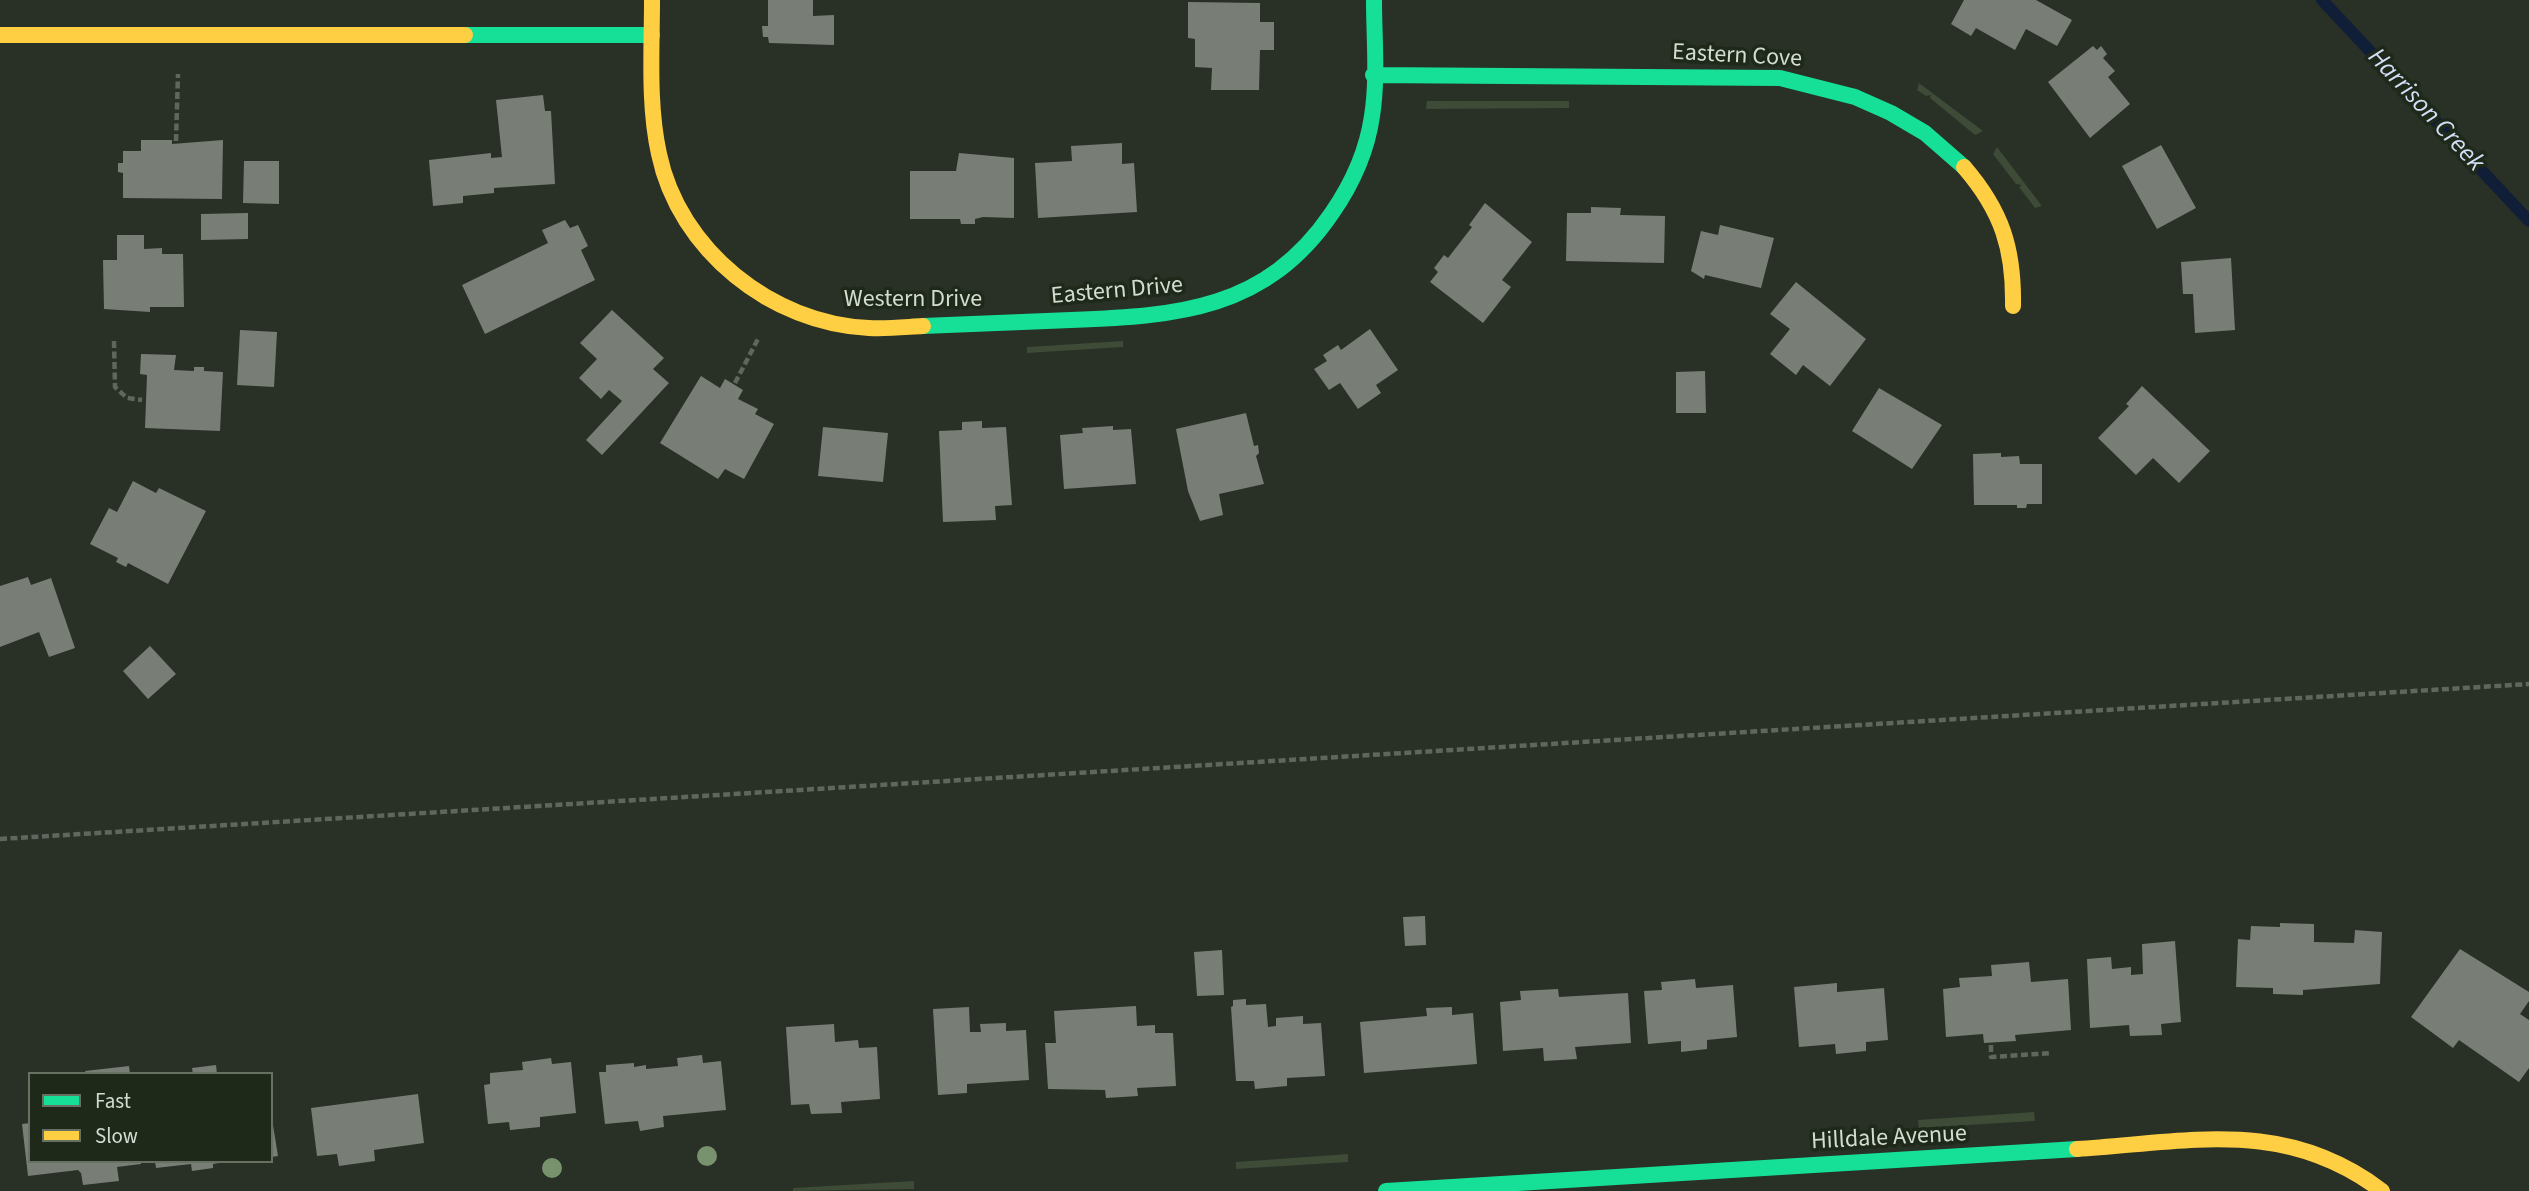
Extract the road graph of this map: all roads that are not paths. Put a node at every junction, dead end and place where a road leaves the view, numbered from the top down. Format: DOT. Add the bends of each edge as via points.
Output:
graph roads {
  1 [pos="652,0"];
  2 [pos="1374,0"];
  3 [pos="0,35"];
  4 [pos="652,35"];
  5 [pos="1373,75"];
  6 [pos="2012,306"];
  7 [pos="1027,322"];
  8 [pos="1386,1191"];
  9 [pos="2382,1191"];
  1 -- 4 [label="street, Western Drive"];
  2 -- 5 [label="street, Eastern Drive"];
  3 -- 4 [label="street"];
  4 -- 7 [label="street, Western Drive" via="656,134 664,175 690,229 741,282 775,303 827,323 868,328"];
  5 -- 6 [label="street, Eastern Cove" via="1780,78 1826,85 1869,100 1945,146 1989,199 2012,261"];
  5 -- 7 [label="street, Eastern Drive" via="1372,117 1350,183 1329,219 1275,273 1231,299 1180,313"];
  8 -- 9 [label="street, Hilldale Avenue" via="2248,1138 2311,1149 2343,1163"];
}
